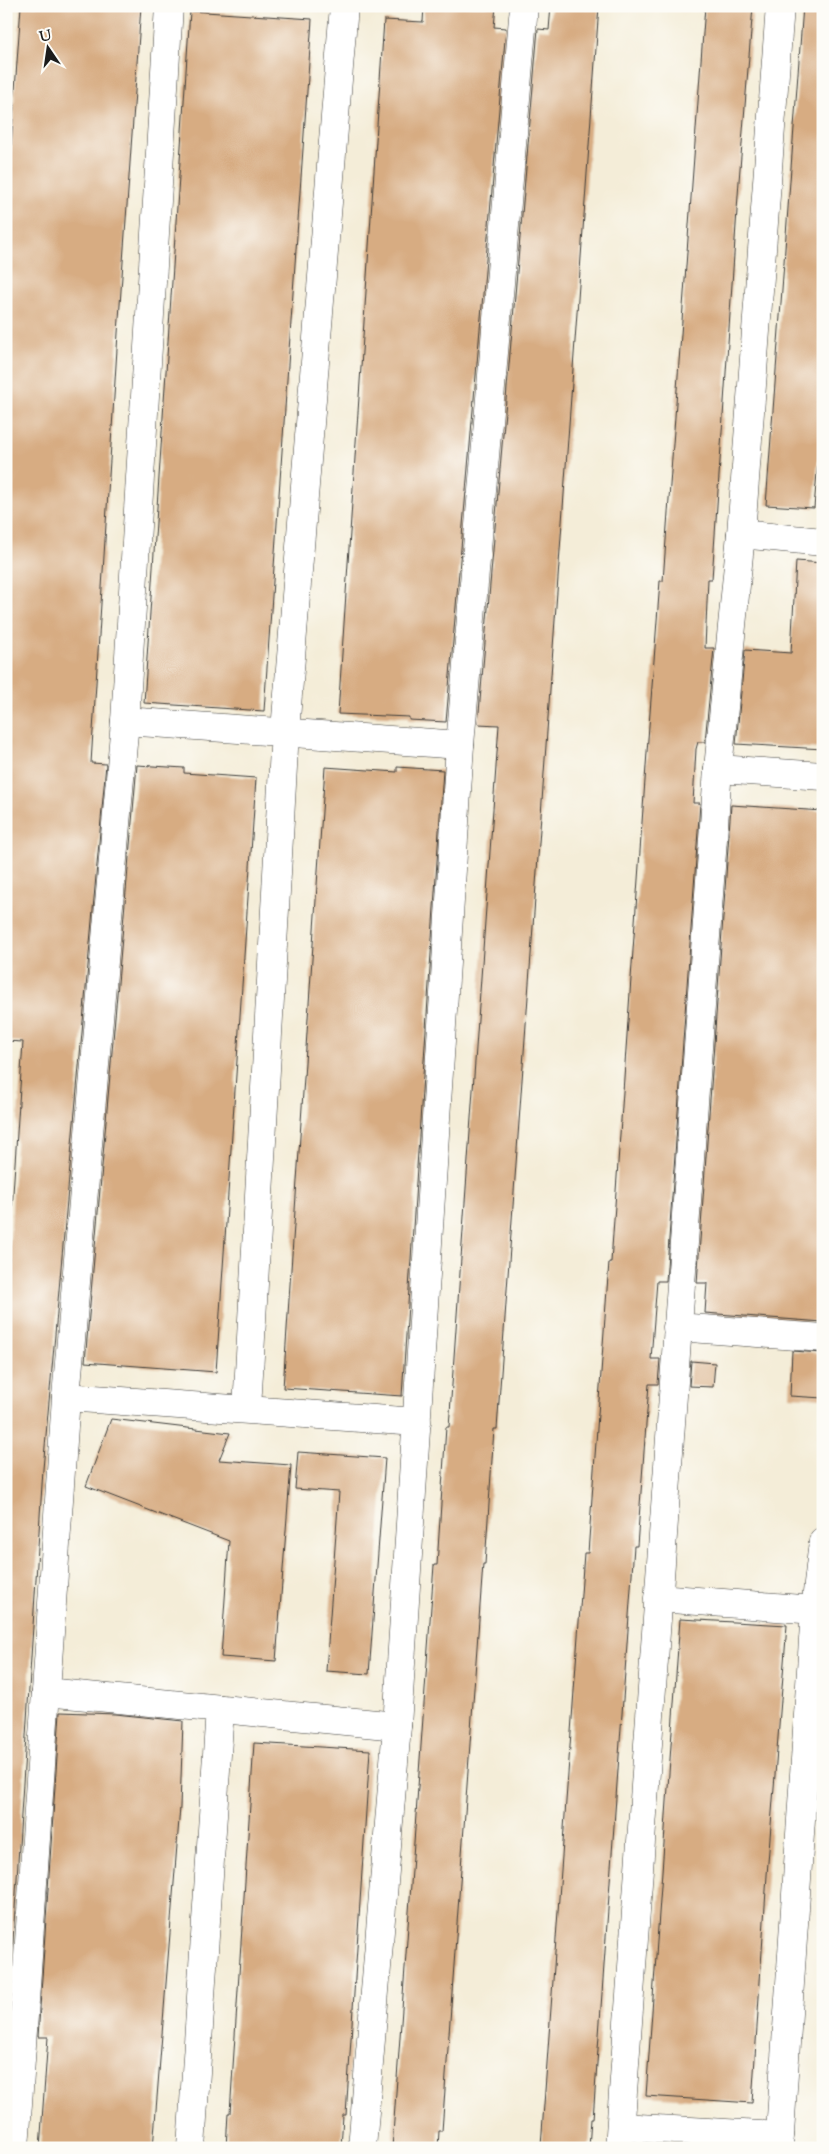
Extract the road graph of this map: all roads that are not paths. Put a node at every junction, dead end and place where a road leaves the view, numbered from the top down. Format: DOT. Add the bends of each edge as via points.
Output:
graph roads {
  1 [pos="170,6"];
  2 [pos="344,6"];
  3 [pos="524,6"];
  4 [pos="780,6"];
  5 [pos="741,534"];
  6 [pos="823,542"];
  7 [pos="125,720"];
  8 [pos="285,731"];
  9 [pos="460,745"];
  10 [pos="718,770"];
  11 [pos="823,776"];
  12 [pos="677,1328"];
  13 [pos="823,1338"];
  14 [pos="66,1397"];
  15 [pos="247,1409"];
  16 [pos="417,1422"];
  17 [pos="822,1558"];
  18 [pos="658,1598"];
  19 [pos="815,1610"];
  20 [pos="46,1692"];
  21 [pos="220,1709"];
  22 [pos="397,1726"];
  23 [pos="620,2138"];
  24 [pos="780,2142"];
  25 [pos="15,2148"];
  26 [pos="191,2148"];
  27 [pos="362,2148"];
  1 -- 7 [label="street"];
  2 -- 8 [label="street"];
  3 -- 9 [label="street"];
  4 -- 5 [label="street"];
  5 -- 6 [label="street"];
  5 -- 10 [label="street"];
  7 -- 8 [label="street"];
  7 -- 14 [label="street"];
  8 -- 9 [label="street"];
  8 -- 15 [label="street"];
  9 -- 16 [label="street"];
  10 -- 11 [label="street"];
  10 -- 12 [label="street"];
  12 -- 13 [label="street"];
  12 -- 18 [label="street"];
  14 -- 15 [label="street"];
  14 -- 20 [label="street"];
  15 -- 16 [label="street"];
  16 -- 22 [label="street"];
  17 -- 19 [label="street"];
  18 -- 19 [label="street"];
  18 -- 23 [label="street"];
  19 -- 24 [label="street"];
  20 -- 21 [label="street"];
  20 -- 25 [label="street"];
  21 -- 22 [label="street"];
  21 -- 26 [label="street"];
  22 -- 27 [label="street"];
  23 -- 24 [label="street"];
}
